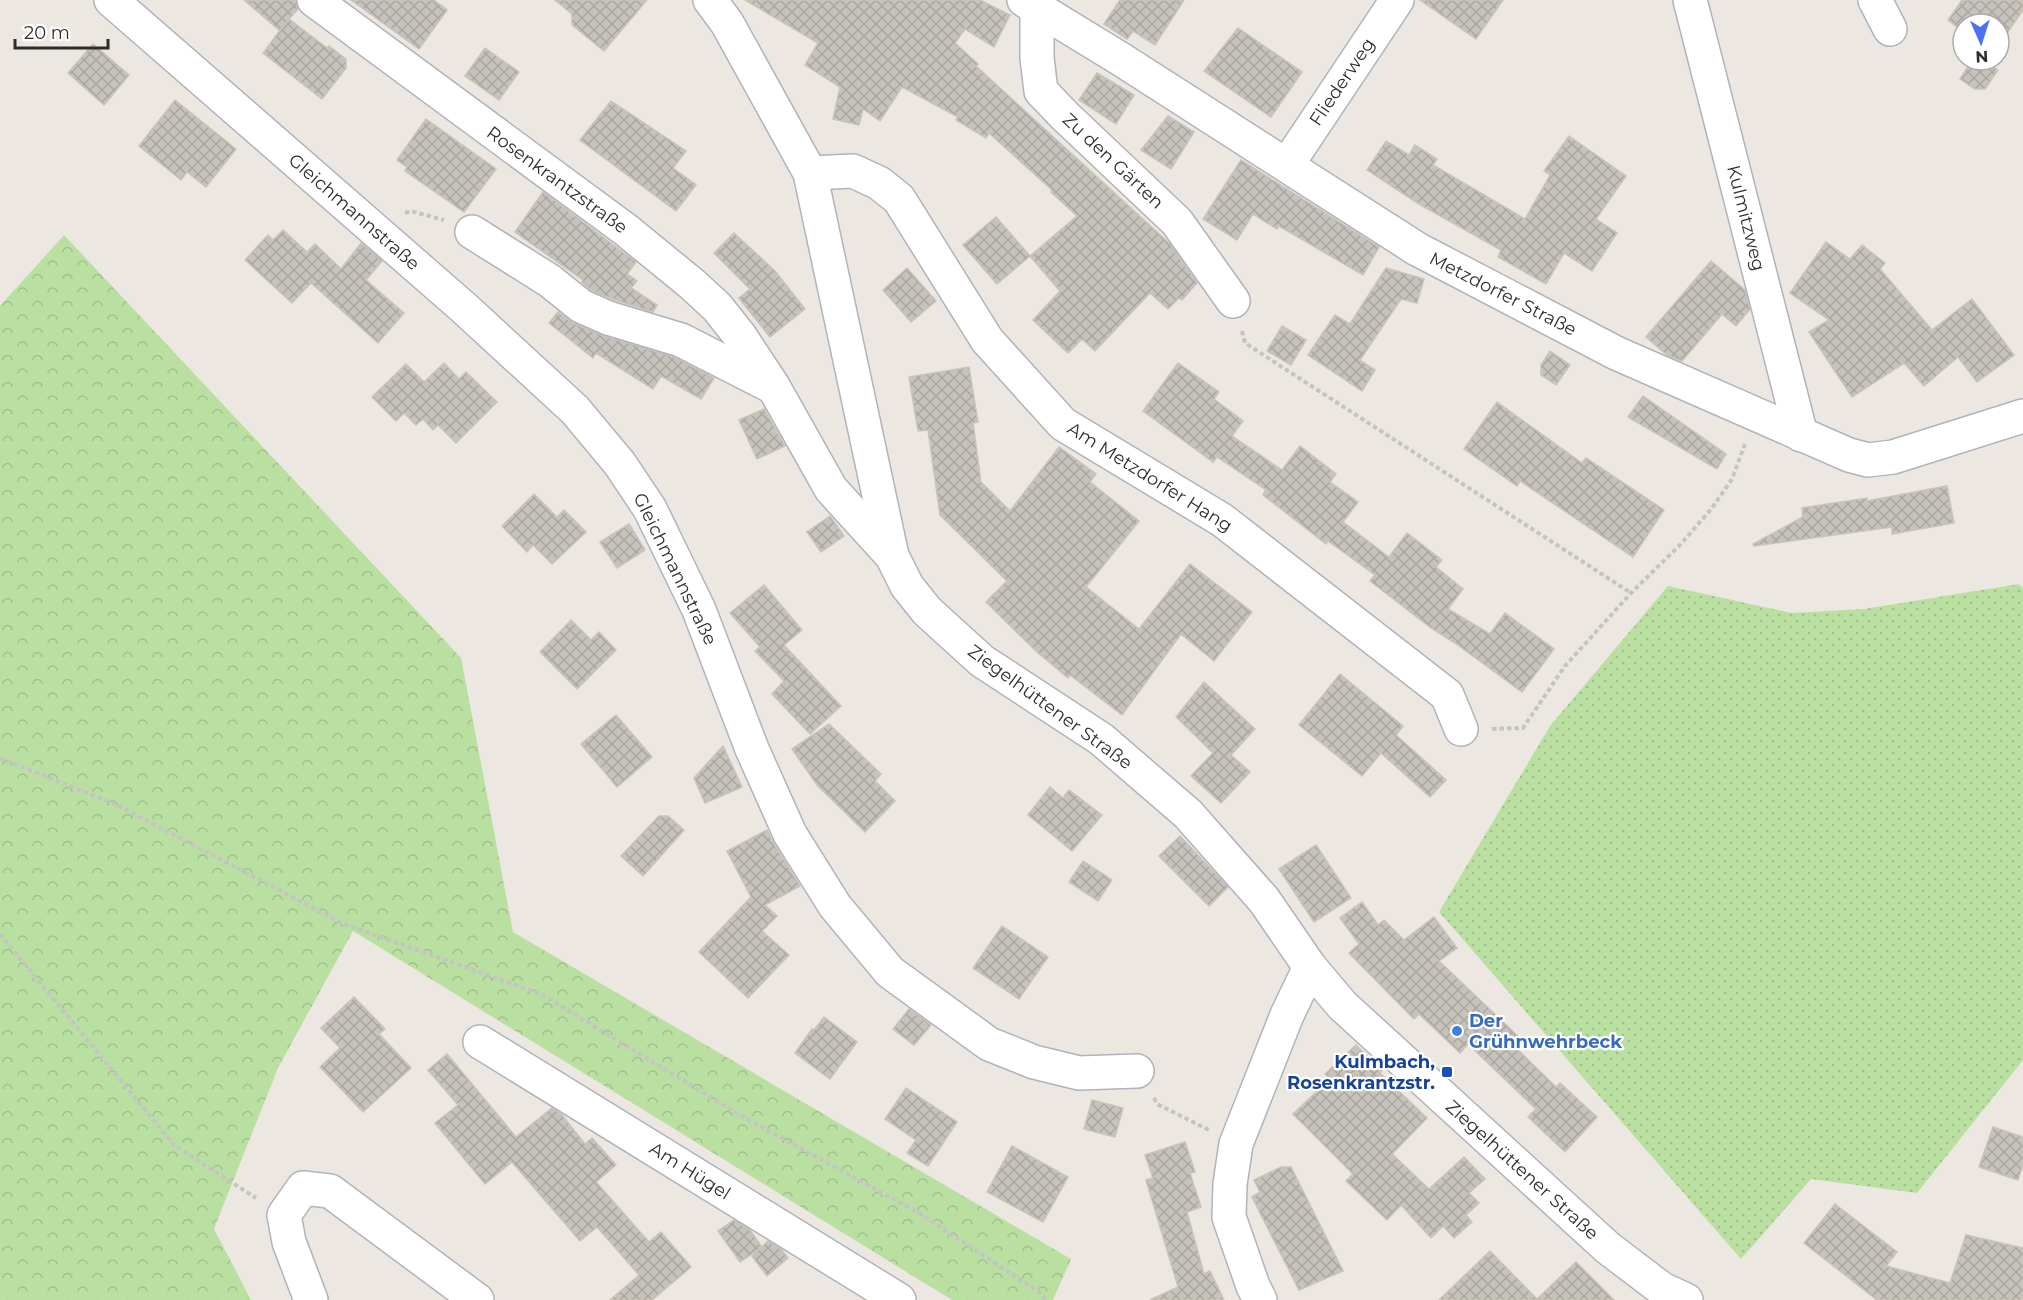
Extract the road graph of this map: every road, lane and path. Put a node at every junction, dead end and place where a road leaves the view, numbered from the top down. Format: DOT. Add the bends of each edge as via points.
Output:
graph roads {
  1 [pos="111,0"];
  2 [pos="314,0"];
  3 [pos="710,0"];
  4 [pos="1397,0"];
  5 [pos="1690,0"];
  6 [pos="1875,0"];
  7 [pos="1030,3"];
  8 [pos="1890,29"];
  9 [pos="1287,165"];
  10 [pos="810,173"];
  11 [pos="472,232"];
  12 [pos="1233,301"];
  13 [pos="773,386"];
  14 [pos="1755,414"];
  15 [pos="2023,416"];
  16 [pos="1801,435"];
  17 [pos="892,556"];
  18 [pos="1631,593"];
  19 [pos="1461,729"];
  20 [pos="0,758"];
  21 [pos="0,934"];
  22 [pos="1310,967"];
  23 [pos="480,1042"];
  24 [pos="1137,1071"];
  25 [pos="1157,1104"];
  26 [pos="1236,1144"];
  27 [pos="284,1215"];
  28 [pos="1670,1296"];
  29 [pos="311,1300"];
  30 [pos="477,1300"];
  31 [pos="900,1300"];
  32 [pos="1046,1300"];
  33 [pos="1260,1300"];
  1 -- 24 [label="street, Gleichmannstraße" via="463,307 574,410 620,464 650,509 699,610 752,749 790,834 835,906 890,972 989,1044 1034,1062 1078,1073"];
  2 -- 13 [label="street, Rosenkrantzstraße" via="692,284 717,307"];
  3 -- 10 [label="street, Ziegelhüttener Straße" via="727,23"];
  4 -- 9 [label="street, Fliederweg"];
  5 -- 16 [label="street, Kulmitzweg"];
  6 -- 8 [label="street"];
  7 -- 9 [label="street, Metzdorfer Straße"];
  7 -- 12 [label="street, Zu den Gärten" via="1041,91 1177,222"];
  9 -- 14 [label="street, Metzdorfer Straße" via="1417,249 1616,353"];
  10 -- 17 [label="street, Ziegelhüttener Straße"];
  10 -- 19 [label="street, Am Metzdorfer Hang" via="853,171 879,183 899,199 987,340 1063,424 1222,520 1447,695"];
  11 -- 13 [label="street" via="550,281 581,306 681,340"];
  12 -- 18 [label="path" via="1245,343"];
  13 -- 17 [label="street, Rosenkrantzstraße" via="831,489"];
  14 -- 16 [label="street, Metzdorfer Straße"];
  14 -- 18 [label="path" via="1732,479 1712,508"];
  15 -- 16 [label="street, Metzdorfer Straße" via="1893,457 1868,460"];
  17 -- 22 [label="street, Ziegelhüttener Straße" via="907,586 927,611 982,661 1101,739 1188,814 1264,900"];
  18 -- 19 [label="path" via="1565,666 1523,728"];
  20 -- 32 [label="path" via="117,805 344,924 541,994 745,1118 919,1213"];
  21 -- 27 [label="path" via="174,1144"];
  22 -- 26 [label="street"];
  22 -- 28 [label="street, Ziegelhüttener Straße" via="1342,1005 1569,1214"];
  23 -- 31 [label="street, Am Hügel"];
  25 -- 26 [label="path"];
  26 -- 33 [label="street" via="1229,1217"];
  27 -- 29 [label="street" via="289,1242"];
  27 -- 30 [label="street" via="303,1188 330,1191"];
}
